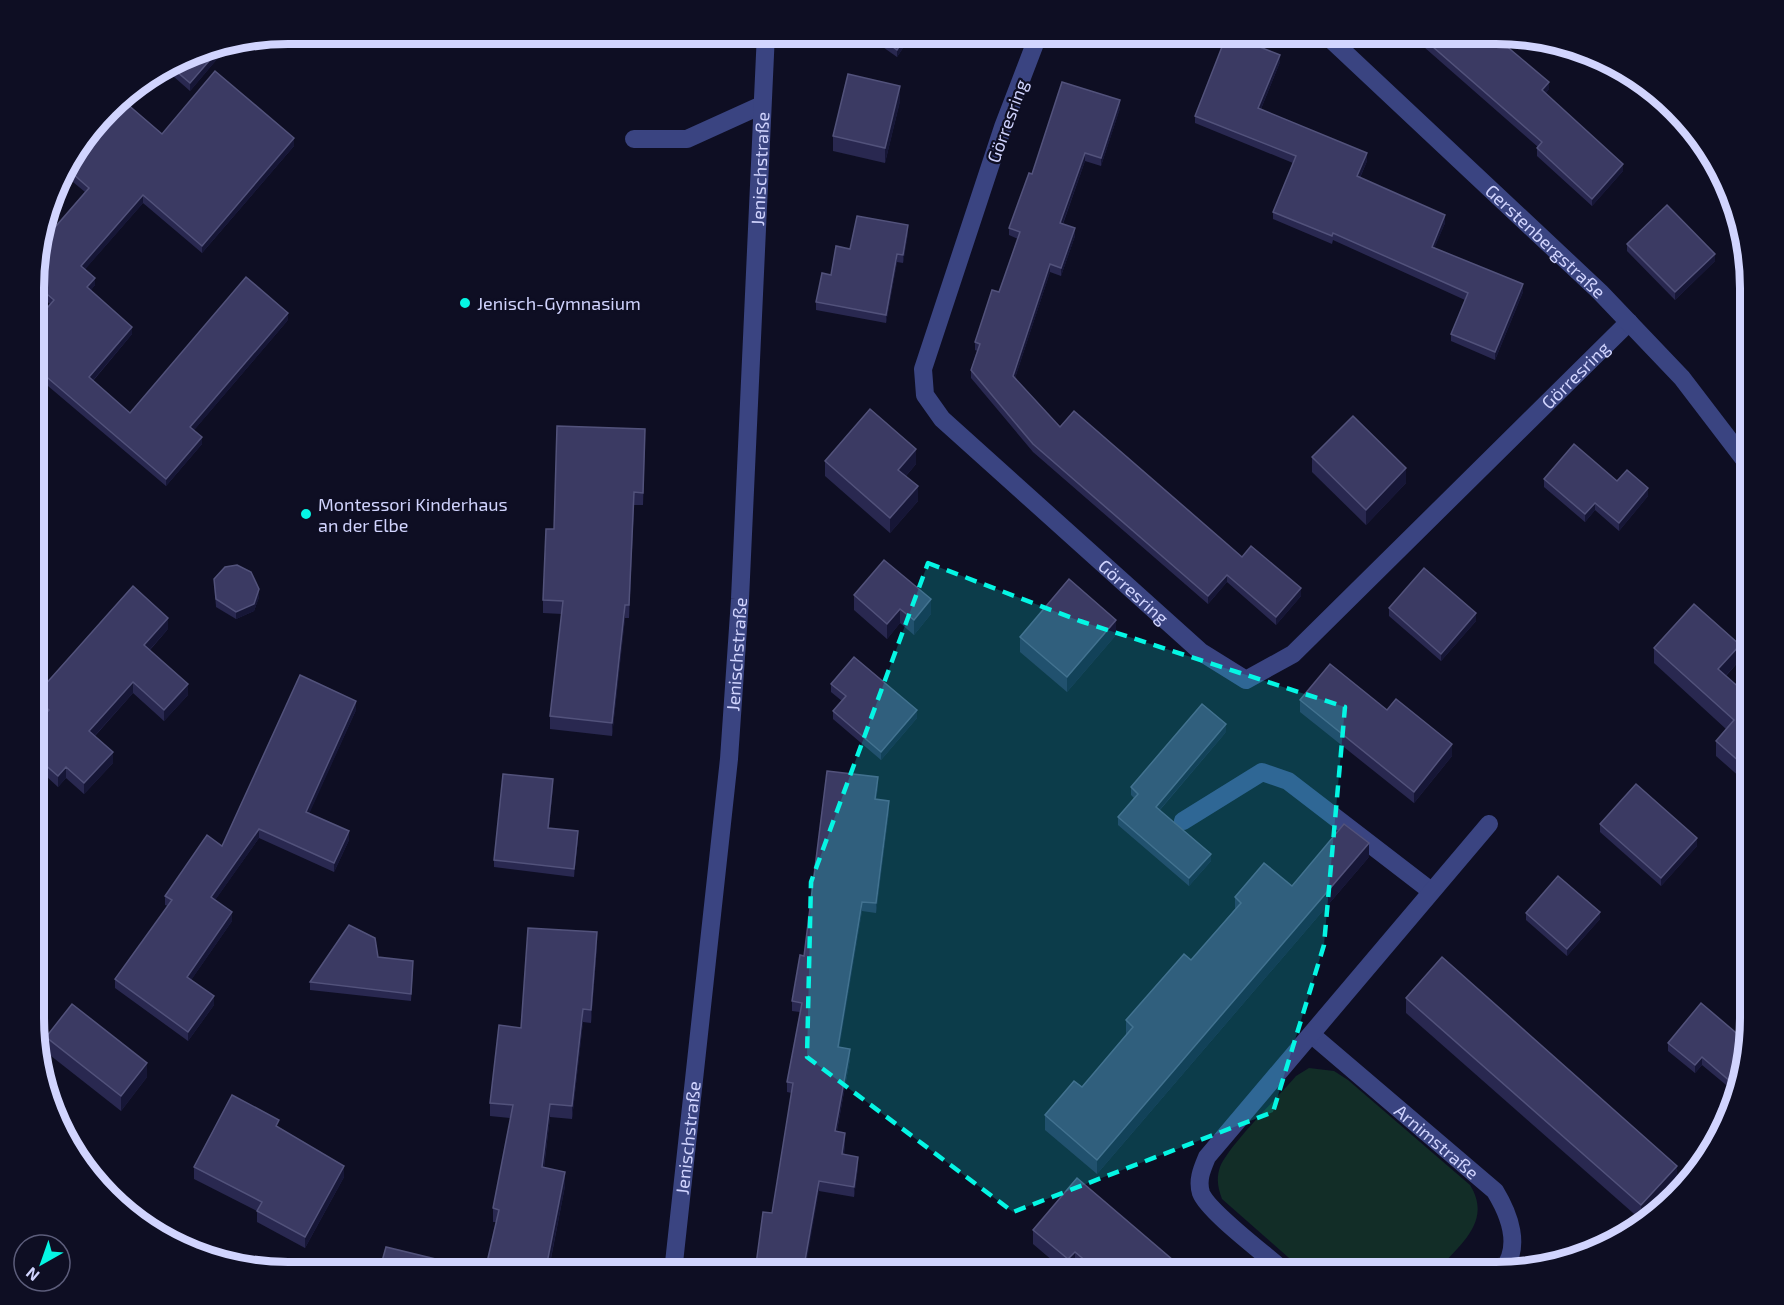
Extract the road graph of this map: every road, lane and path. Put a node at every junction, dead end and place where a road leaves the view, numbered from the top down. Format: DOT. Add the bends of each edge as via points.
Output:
graph roads {
  1 [pos="765,44"];
  2 [pos="1035,44"];
  3 [pos="1336,44"];
  4 [pos="762,105"];
  5 [pos="634,139"];
  6 [pos="1629,322"];
  7 [pos="1740,454"];
  8 [pos="1183,821"];
  9 [pos="1489,824"];
  10 [pos="1431,891"];
  11 [pos="1312,1035"];
  12 [pos="1506,1261"];
  13 [pos="674,1262"];
  14 [pos="1274,1262"];
  1 -- 4 [label="street, Jenischstraße"];
  2 -- 6 [label="street, Görresring" via="1003,127 923,369 925,395 942,419 1201,652 1246,680 1293,654"];
  3 -- 6 [label="street, Gerstenbergstraße"];
  4 -- 5 [label="street" via="687,139"];
  4 -- 13 [label="street, Jenischstraße" via="730,748"];
  6 -- 7 [label="street, Gerstenbergstraße" via="1682,378"];
  8 -- 10 [label="street" via="1262,772 1288,781"];
  9 -- 10 [label="street"];
  10 -- 11 [label="street"];
  11 -- 12 [label="street, Arnimstraße" via="1495,1191 1506,1209 1514,1245"];
  11 -- 14 [label="street" via="1207,1157 1200,1173 1201,1193 1212,1209"];
}
